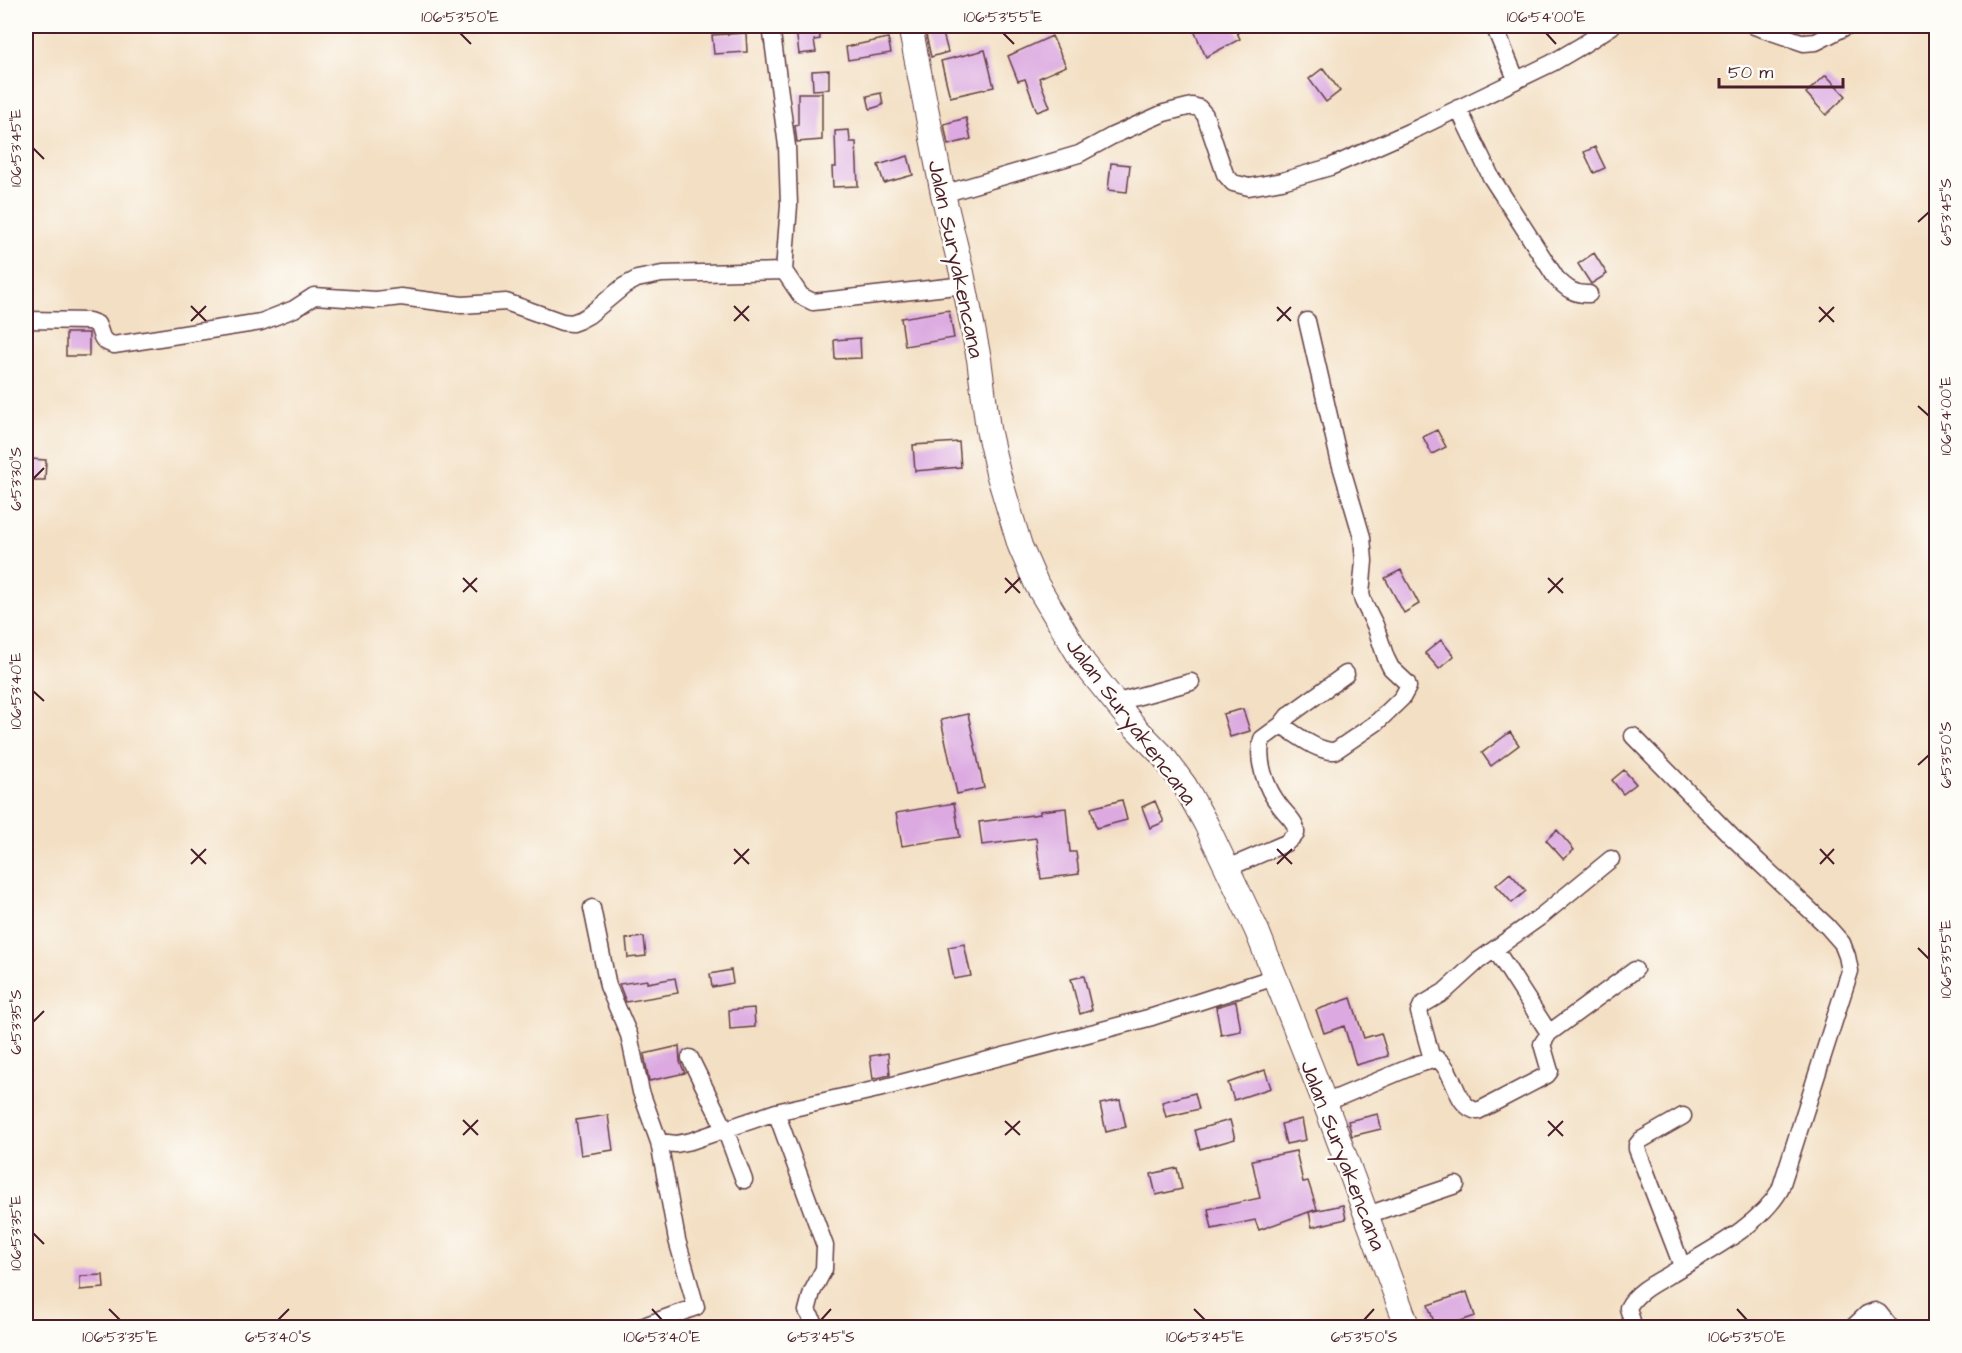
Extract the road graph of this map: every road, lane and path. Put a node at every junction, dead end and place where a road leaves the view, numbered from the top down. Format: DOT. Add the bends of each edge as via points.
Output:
graph roads {
  1 [pos="771,26"];
  2 [pos="910,26"];
  3 [pos="1494,26"];
  4 [pos="1612,26"];
  5 [pos="1847,26"];
  6 [pos="1761,27"];
  7 [pos="1516,80"];
  8 [pos="1458,108"];
  9 [pos="943,194"];
  10 [pos="784,271"];
  11 [pos="965,285"];
  12 [pos="1589,294"];
  13 [pos="26,320"];
  14 [pos="1307,321"];
  15 [pos="1346,674"];
  16 [pos="1191,682"];
  17 [pos="1114,703"];
  18 [pos="1281,725"];
  19 [pos="1633,736"];
  20 [pos="1611,859"];
  21 [pos="1228,868"];
  22 [pos="592,908"];
  23 [pos="1495,949"];
  24 [pos="1635,970"];
  25 [pos="1275,977"];
  26 [pos="1549,1033"];
  27 [pos="690,1058"];
  28 [pos="1432,1059"];
  29 [pos="1325,1103"];
  30 [pos="776,1112"];
  31 [pos="1683,1116"];
  32 [pos="725,1129"];
  33 [pos="659,1142"];
  34 [pos="744,1180"];
  35 [pos="1456,1185"];
  36 [pos="1367,1215"];
  37 [pos="1682,1266"];
  38 [pos="638,1328"];
  39 [pos="818,1328"];
  40 [pos="1408,1328"];
  41 [pos="1634,1328"];
  42 [pos="1852,1328"];
  43 [pos="1891,1328"];
  1 -- 10 [label="street" via="787,146 789,205"];
  2 -- 9 [label="street, Jalan Suryakencana"];
  3 -- 7 [label="street"];
  4 -- 7 [label="street"];
  5 -- 6 [label="street" via="1804,44"];
  7 -- 8 [label="street"];
  8 -- 9 [label="street" via="1330,166 1249,187 1233,183 1226,174 1202,111 1184,107 1079,154"];
  8 -- 12 [label="street" via="1491,177 1556,278 1575,293"];
  9 -- 11 [label="street, Jalan Suryakencana"];
  10 -- 11 [label="street" via="801,296 813,302"];
  10 -- 13 [label="street" via="662,274 637,279 572,323 506,302 462,305 401,297 375,300 327,296 314,296 261,322 114,345 105,342 96,324 89,321"];
  11 -- 17 [label="street, Jalan Suryakencana" via="988,429 1020,546 1064,632"];
  14 -- 18 [label="street" via="1339,459 1362,537 1363,601 1386,658 1408,687 1376,723 1335,751 1318,748"];
  15 -- 18 [label="street"];
  16 -- 17 [label="street"];
  17 -- 21 [label="street, Jalan Suryakencana" via="1185,786"];
  18 -- 21 [label="street" via="1262,739 1261,763 1272,794 1295,823 1296,834 1286,843"];
  19 -- 37 [label="street" via="1827,926 1842,943 1850,971 1780,1190 1737,1233"];
  20 -- 23 [label="street"];
  21 -- 25 [label="street, Jalan Suryakencana"];
  22 -- 33 [label="street" via="608,986 629,1035 641,1092"];
  23 -- 26 [label="street"];
  23 -- 28 [label="street" via="1420,1008"];
  24 -- 26 [label="street"];
  25 -- 29 [label="street, Jalan Suryakencana"];
  25 -- 30 [label="street" via="1152,1017"];
  26 -- 28 [label="street" via="1542,1044 1548,1073 1478,1111 1466,1105 1446,1066"];
  27 -- 32 [label="street"];
  28 -- 29 [label="street"];
  29 -- 36 [label="street, Jalan Suryakencana"];
  30 -- 32 [label="street"];
  30 -- 39 [label="street" via="825,1246 824,1269 807,1311"];
  31 -- 37 [label="street" via="1637,1145"];
  32 -- 33 [label="street" via="691,1141"];
  32 -- 34 [label="street"];
  33 -- 38 [label="street" via="676,1240 696,1307"];
  35 -- 36 [label="street"];
  36 -- 40 [label="street, Jalan Suryakencana"];
  37 -- 41 [label="street" via="1634,1299 1629,1308"];
  42 -- 43 [label="street" via="1875,1311"];
}
